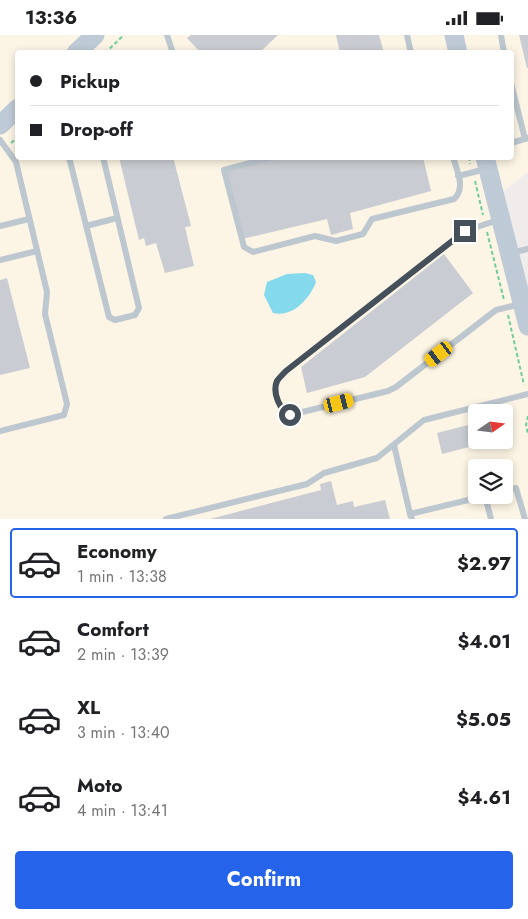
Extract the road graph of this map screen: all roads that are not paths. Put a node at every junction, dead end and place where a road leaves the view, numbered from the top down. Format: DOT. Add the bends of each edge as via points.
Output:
graph roads {
  1 [pos="95,35"];
  2 [pos="167,35"];
  3 [pos="407,35"];
  4 [pos="454,35"];
  5 [pos="501,35"];
  6 [pos="79,50"];
  7 [pos="172,50"];
  8 [pos="410,50"];
  9 [pos="457,50"];
  10 [pos="504,50"];
  11 [pos="514,94"];
  12 [pos="15,111"];
  13 [pos="0,125"];
  14 [pos="526,139"];
  15 [pos="0,140"];
  16 [pos="70,160"];
  17 [pos="104,160"];
  18 [pos="261,160"];
  19 [pos="454,160"];
  20 [pos="482,166"];
  21 [pos="458,176"];
  22 [pos="117,218"];
  23 [pos="30,219"];
  24 [pos="493,221"];
  25 [pos="0,226"];
  26 [pos="86,226"];
  27 [pos="528,249"];
  28 [pos="37,251"];
  29 [pos="510,254"];
  30 [pos="0,261"];
  31 [pos="514,306"];
  32 [pos="528,326"];
  33 [pos="527,394"];
  34 [pos="0,431"];
  35 [pos="394,445"];
  36 [pos="513,489"];
  37 [pos="468,500"];
  38 [pos="488,504"];
  39 [pos="411,517"];
  40 [pos="166,519"];
  41 [pos="491,519"];
  42 [pos="524,519"];
  1 -- 6 [label="street"];
  2 -- 7 [label="lane"];
  3 -- 8 [label="lane"];
  4 -- 9 [label="street"];
  5 -- 10 [label="lane"];
  11 -- 14 [label="lane"];
  12 -- 13 [label="street"];
  15 -- 23 [label="lane" via="16,162"];
  16 -- 26 [label="lane"];
  17 -- 22 [label="lane"];
  18 -- 21 [label="lane" via="224,170 244,247 253,252 315,236 336,241 363,234 372,219 454,199 461,187"];
  19 -- 21 [label="lane"];
  20 -- 21 [label="lane"];
  20 -- 24 [label="street"];
  22 -- 26 [label="lane"];
  22 -- 26 [label="lane" via="139,309 136,315 115,320 109,317"];
  23 -- 25 [label="lane"];
  23 -- 28 [label="lane"];
  24 -- 29 [label="street"];
  24 -- 31 [label="lane" via="465,231 286,371 277,381 280,407 290,415 388,391 496,310"];
  27 -- 29 [label="lane"];
  28 -- 30 [label="lane"];
  28 -- 34 [label="lane" via="47,292 45,314 67,404 64,415"];
  29 -- 31 [label="street"];
  31 -- 32 [label="street"];
  33 -- 35 [label="lane" via="424,420"];
  35 -- 39 [label="lane"];
  35 -- 40 [label="lane" via="377,458 324,473 307,485"];
  36 -- 42 [label="lane" via="516,488"];
  37 -- 39 [label="lane"];
  38 -- 41 [label="lane"];
}
